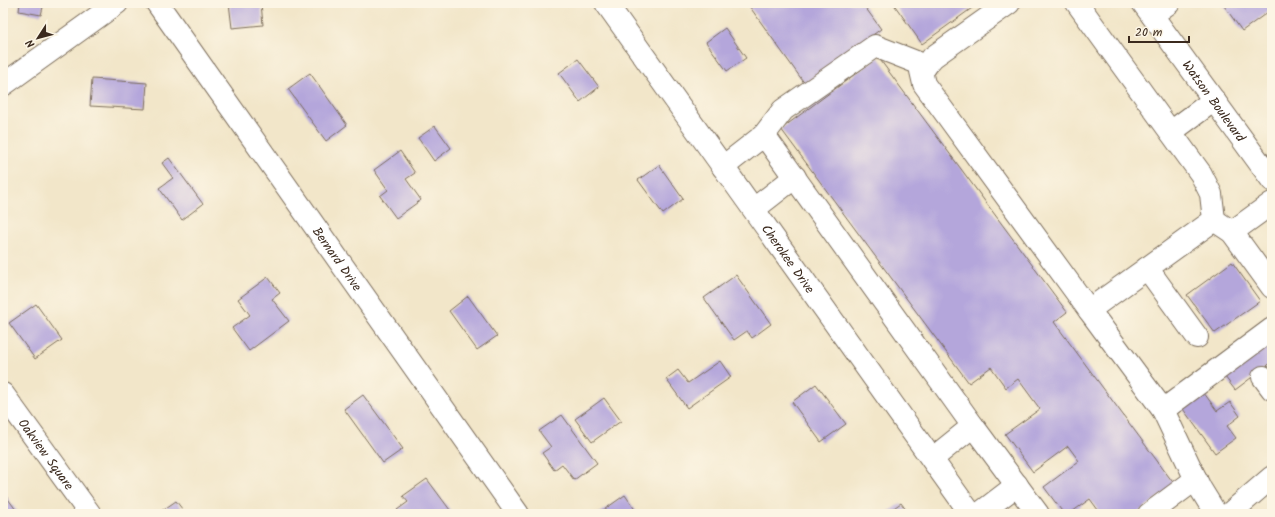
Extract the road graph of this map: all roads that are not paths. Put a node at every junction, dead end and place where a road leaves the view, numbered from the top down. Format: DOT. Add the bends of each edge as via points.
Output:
graph roads {
  1 [pos="117,3"];
  2 [pos="157,3"];
  3 [pos="606,3"];
  4 [pos="1009,3"];
  5 [pos="1077,3"];
  6 [pos="1155,7"];
  7 [pos="926,66"];
  8 [pos="3,85"];
  9 [pos="1214,100"];
  10 [pos="1170,132"];
  11 [pos="764,135"];
  12 [pos="723,167"];
  13 [pos="795,177"];
  14 [pos="1272,180"];
  15 [pos="1272,203"];
  16 [pos="754,209"];
  17 [pos="1214,220"];
  18 [pos="1232,232"];
  19 [pos="1147,268"];
  20 [pos="1272,287"];
  21 [pos="1089,310"];
  22 [pos="1272,329"];
  23 [pos="1197,337"];
  24 [pos="3,394"];
  25 [pos="1163,410"];
  26 [pos="973,426"];
  27 [pos="932,459"];
  28 [pos="1272,477"];
  29 [pos="1198,484"];
  30 [pos="1017,485"];
  31 [pos="90,514"];
  32 [pos="518,514"];
  33 [pos="971,514"];
  34 [pos="979,514"];
  35 [pos="1038,514"];
  36 [pos="1149,514"];
  37 [pos="1166,514"];
  38 [pos="1216,514"];
  39 [pos="1229,514"];
  1 -- 8 [label="street"];
  2 -- 32 [label="street, Bernard Drive"];
  3 -- 12 [label="street, Cherokee Drive"];
  4 -- 7 [label="street" via="933,57"];
  5 -- 10 [label="street"];
  6 -- 9 [label="street, Watson Boulevard"];
  7 -- 11 [label="street" via="875,46 783,110"];
  7 -- 21 [label="street" via="921,71 924,84"];
  9 -- 10 [label="street"];
  9 -- 14 [label="street, Watson Boulevard"];
  10 -- 17 [label="street" via="1201,174 1211,194"];
  11 -- 12 [label="street"];
  11 -- 13 [label="street"];
  12 -- 16 [label="street, Cherokee Drive"];
  13 -- 16 [label="street"];
  13 -- 26 [label="street"];
  15 -- 18 [label="street"];
  16 -- 27 [label="street, Cherokee Drive"];
  17 -- 18 [label="street"];
  17 -- 19 [label="street"];
  18 -- 20 [label="street"];
  19 -- 21 [label="street"];
  19 -- 23 [label="street"];
  21 -- 25 [label="street"];
  22 -- 25 [label="street"];
  24 -- 31 [label="street, Oakview Square"];
  25 -- 29 [label="street"];
  26 -- 27 [label="street"];
  26 -- 30 [label="street"];
  27 -- 33 [label="street, Cherokee Drive"];
  28 -- 39 [label="street"];
  29 -- 36 [label="street"];
  29 -- 37 [label="street"];
  29 -- 38 [label="street"];
  30 -- 34 [label="street"];
  30 -- 35 [label="street"];
}
